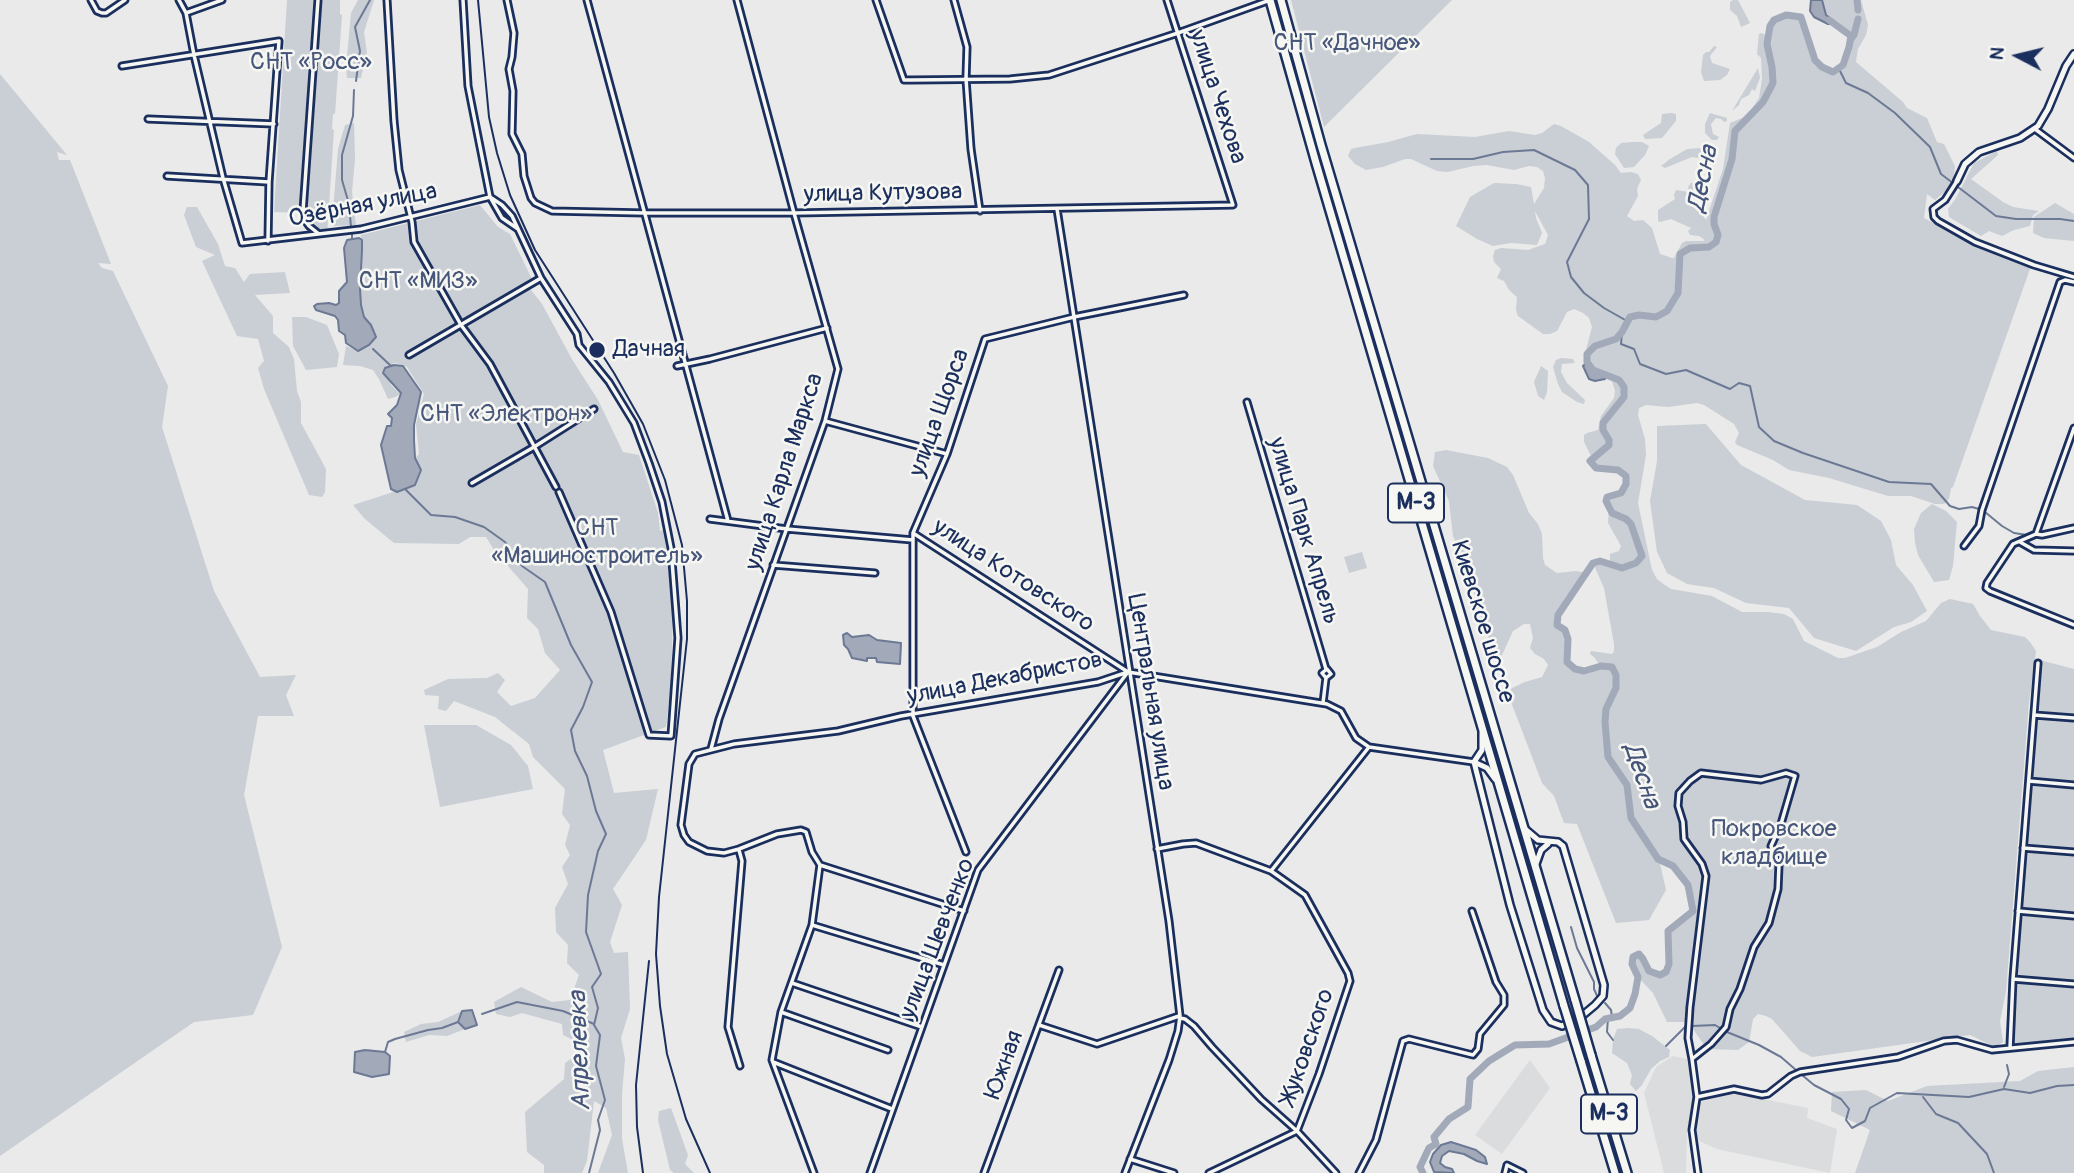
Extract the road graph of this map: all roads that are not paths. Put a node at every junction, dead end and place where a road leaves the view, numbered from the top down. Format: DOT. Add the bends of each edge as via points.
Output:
graph roads {
  1 [pos="91,0"];
  2 [pos="125,0"];
  3 [pos="179,0"];
  4 [pos="222,0"];
  5 [pos="318,0"];
  6 [pos="387,0"];
  7 [pos="463,0"];
  8 [pos="507,0"];
  9 [pos="587,0"];
  10 [pos="737,0"];
  11 [pos="876,0"];
  12 [pos="954,0"];
  13 [pos="1167,0"];
  14 [pos="1251,0"];
  15 [pos="1270,0"];
  16 [pos="1281,0"];
  17 [pos="1253,6"];
  18 [pos="186,13"];
  19 [pos="1178,33"];
  20 [pos="2074,54"];
  21 [pos="194,55"];
  22 [pos="122,66"];
  23 [pos="966,79"];
  24 [pos="148,119"];
  25 [pos="210,121"];
  26 [pos="274,124"];
  27 [pos="2035,129"];
  28 [pos="2074,158"];
  29 [pos="167,176"];
  30 [pos="223,178"];
  31 [pos="1957,181"];
  32 [pos="269,182"];
  33 [pos="490,197"];
  34 [pos="1233,205"];
  35 [pos="1057,209"];
  36 [pos="980,211"];
  37 [pos="794,213"];
  38 [pos="645,214"];
  39 [pos="411,218"];
  40 [pos="518,229"];
  41 [pos="319,234"];
  42 [pos="268,242"];
  43 [pos="541,278"];
  44 [pos="2074,280"];
  45 [pos="1184,295"];
  46 [pos="1074,317"];
  47 [pos="461,325"];
  48 [pos="827,328"];
  49 [pos="410,355"];
  50 [pos="687,364"];
  51 [pos="677,366"];
  52 [pos="1247,402"];
  53 [pos="594,410"];
  54 [pos="825,421"];
  55 [pos="2074,428"];
  56 [pos="534,447"];
  57 [pos="947,454"];
  58 [pos="472,483"];
  59 [pos="710,519"];
  60 [pos="728,521"];
  61 [pos="2074,528"];
  62 [pos="787,529"];
  63 [pos="913,533"];
  64 [pos="2036,534"];
  65 [pos="913,540"];
  66 [pos="2020,542"];
  67 [pos="1964,546"];
  68 [pos="2074,551"];
  69 [pos="773,565"];
  70 [pos="875,573"];
  71 [pos="2074,625"];
  72 [pos="2038,663"];
  73 [pos="1128,672"];
  74 [pos="1323,703"];
  75 [pos="2034,715"];
  76 [pos="912,716"];
  77 [pos="2074,718"];
  78 [pos="1481,723"];
  79 [pos="1369,747"];
  80 [pos="711,749"];
  81 [pos="1474,762"];
  82 [pos="1482,765"];
  83 [pos="1476,771"];
  84 [pos="2029,781"];
  85 [pos="2074,785"];
  86 [pos="1501,788"];
  87 [pos="1523,826"];
  88 [pos="1551,842"];
  89 [pos="2024,848"];
  90 [pos="739,849"];
  91 [pos="1157,849"];
  92 [pos="965,852"];
  93 [pos="2074,852"];
  94 [pos="820,864"];
  95 [pos="1536,870"];
  96 [pos="1271,871"];
  97 [pos="964,911"];
  98 [pos="1472,911"];
  99 [pos="2018,911"];
  100 [pos="2074,916"];
  101 [pos="812,925"];
  102 [pos="945,965"];
  103 [pos="1059,970"];
  104 [pos="2013,979"];
  105 [pos="792,983"];
  106 [pos="2074,984"];
  107 [pos="781,1012"];
  108 [pos="1180,1017"];
  109 [pos="1039,1024"];
  110 [pos="922,1027"];
  111 [pos="2074,1042"];
  112 [pos="2010,1048"];
  113 [pos="888,1050"];
  114 [pos="1692,1059"];
  115 [pos="773,1062"];
  116 [pos="740,1066"];
  117 [pos="1697,1097"];
  118 [pos="892,1109"];
  119 [pos="1297,1131"];
  120 [pos="1130,1159"];
  121 [pos="814,1173"];
  122 [pos="870,1173"];
  123 [pos="984,1173"];
  124 [pos="1125,1173"];
  125 [pos="1174,1173"];
  126 [pos="1209,1173"];
  127 [pos="1336,1173"];
  128 [pos="1359,1173"];
  129 [pos="1505,1173"];
  130 [pos="1522,1173"];
  131 [pos="1615,1173"];
  132 [pos="1627,1173"];
  133 [pos="1698,1173"];
  1 -- 2 [label="street" via="102,13"];
  3 -- 18 [label="street"];
  4 -- 18 [label="street"];
  5 -- 41 [label="street" via="303,211 304,219"];
  6 -- 39 [label="street" via="399,170"];
  7 -- 33 [label="street" via="468,86"];
  8 -- 38 [label="street, улица Кутузова" via="514,33 509,69 512,134 535,203 552,211"];
  9 -- 38 [label="street"];
  10 -- 37 [label="street, улица Карла Маркса"];
  11 -- 23 [label="street" via="904,79"];
  12 -- 23 [label="street" via="967,47"];
  13 -- 19 [label="street, улица Чехова"];
  14 -- 17 [label="street"];
  15 -- 17 [label="street"];
  15 -- 78 [label="highway, Киевское шоссе / М-3"];
  16 -- 87 [label="highway, Киевское шоссе / М-3"];
  17 -- 19 [label="street"];
  18 -- 21 [label="street"];
  19 -- 23 [label="street" via="1049,75"];
  19 -- 34 [label="street, улица Чехова"];
  20 -- 27 [label="street"];
  21 -- 22 [label="street"];
  21 -- 25 [label="street"];
  21 -- 26 [label="street" via="279,41"];
  23 -- 36 [label="street"];
  24 -- 25 [label="street"];
  25 -- 26 [label="street"];
  25 -- 30 [label="street"];
  26 -- 32 [label="street"];
  27 -- 28 [label="street"];
  27 -- 31 [label="street" via="1979,152 1965,164"];
  29 -- 30 [label="street"];
  30 -- 32 [label="street"];
  30 -- 42 [label="street, Озёрная улица" via="242,243"];
  31 -- 44 [label="street" via="1933,209 1938,221 1975,242"];
  32 -- 42 [label="street"];
  33 -- 39 [label="street, Озёрная улица"];
  33 -- 40 [label="street" via="507,210"];
  33 -- 40 [label="street" via="502,218"];
  34 -- 35 [label="street, улица Кутузова"];
  35 -- 36 [label="street, улица Кутузова"];
  35 -- 46 [label="street, Центральная улица"];
  36 -- 37 [label="street, улица Кутузова"];
  37 -- 38 [label="street, улица Кутузова"];
  37 -- 48 [label="street, улица Карла Маркса"];
  38 -- 50 [label="street"];
  39 -- 41 [label="street, Озёрная улица"];
  39 -- 47 [label="street" via="414,242"];
  40 -- 43 [label="street"];
  41 -- 42 [label="street, Озёрная улица"];
  43 -- 47 [label="street"];
  43 -- 56 [label="street" via="577,334 579,345 634,423 662,502 671,548 678,638 671,736 649,735 611,612 558,490"];
  44 -- 67 [label="street" via="2060,282 1979,526"];
  45 -- 46 [label="street, улица Щорса"];
  46 -- 57 [label="street, улица Щорса" via="985,339"];
  46 -- 73 [label="street, Центральная улица"];
  47 -- 49 [label="street"];
  47 -- 56 [label="street" via="490,363"];
  48 -- 50 [label="street"];
  48 -- 54 [label="street, улица Карла Маркса" via="838,369"];
  50 -- 51 [label="street"];
  50 -- 60 [label="street"];
  52 -- 74 [label="street, улица Парк Апрель" via="1331,674 1326,678"];
  53 -- 56 [label="street"];
  54 -- 57 [label="street"];
  54 -- 62 [label="street, улица Карла Маркса"];
  55 -- 64 [label="street"];
  56 -- 58 [label="street"];
  57 -- 63 [label="street, улица Щорса"];
  59 -- 60 [label="street, улица Котовского"];
  60 -- 62 [label="street, улица Котовского"];
  61 -- 64 [label="street"];
  62 -- 65 [label="street, улица Котовского"];
  62 -- 69 [label="street, улица Карла Маркса"];
  63 -- 65 [label="street"];
  63 -- 73 [label="street, улица Котовского"];
  64 -- 66 [label="street"];
  65 -- 76 [label="street"];
  66 -- 68 [label="street" via="2034,550"];
  66 -- 71 [label="street" via="2013,544 1986,588"];
  69 -- 70 [label="street"];
  69 -- 80 [label="street, улица Карла Маркса"];
  72 -- 75 [label="street"];
  73 -- 74 [label="street, улица Декабристов"];
  73 -- 76 [label="street, улица Декабристов" via="1098,682"];
  73 -- 91 [label="street, Центральная улица"];
  73 -- 97 [label="street, улица Шевченко" via="978,870"];
  74 -- 79 [label="street" via="1341,711 1356,738"];
  75 -- 77 [label="street"];
  75 -- 84 [label="street"];
  76 -- 80 [label="street, улица Декабристов"];
  76 -- 92 [label="street"];
  78 -- 81 [label="street" via="1482,748"];
  78 -- 86 [label="highway, Киевское шоссе / М-3"];
  79 -- 81 [label="street"];
  79 -- 96 [label="street"];
  80 -- 90 [label="street, улица Декабристов" via="695,754 689,764 681,825 689,842 707,851"];
  81 -- 82 [label="street"];
  81 -- 83 [label="street"];
  82 -- 83 [label="street"];
  82 -- 86 [label="street"];
  83 -- 88 [label="street" via="1543,1010 1551,1022 1562,1026 1595,1005 1604,988 1563,848"];
  84 -- 85 [label="street"];
  84 -- 89 [label="street"];
  86 -- 131 [label="highway, Киевское шоссе / М-3, bridge"];
  87 -- 88 [label="street" via="1535,838"];
  87 -- 95 [label="highway, Киевское шоссе / М-3"];
  88 -- 95 [label="street" via="1538,854"];
  89 -- 93 [label="street"];
  89 -- 99 [label="street"];
  90 -- 94 [label="street" via="801,830"];
  90 -- 116 [label="street" via="742,861 728,1027"];
  91 -- 96 [label="street, Жуковского" via="1196,843"];
  91 -- 108 [label="street, Центральная улица"];
  94 -- 97 [label="street"];
  94 -- 101 [label="street"];
  95 -- 132 [label="highway, Киевское шоссе / М-3, bridge"];
  96 -- 119 [label="street, Жуковского" via="1305,895 1350,981"];
  97 -- 102 [label="street, улица Шевченко"];
  98 -- 128 [label="street" via="1504,1005 1480,1034 1473,1055 1403,1041 1376,1140"];
  99 -- 100 [label="street"];
  99 -- 104 [label="street"];
  101 -- 102 [label="street"];
  101 -- 105 [label="street"];
  102 -- 110 [label="street, улица Шевченко"];
  103 -- 109 [label="street, Южная"];
  104 -- 106 [label="street"];
  104 -- 112 [label="street"];
  105 -- 107 [label="street"];
  105 -- 110 [label="street"];
  107 -- 113 [label="street"];
  107 -- 115 [label="street"];
  108 -- 109 [label="street" via="1097,1044"];
  108 -- 119 [label="street"];
  108 -- 120 [label="street, Центральная улица" via="1169,1060"];
  109 -- 123 [label="street, Южная"];
  110 -- 118 [label="street, улица Шевченко"];
  111 -- 112 [label="street"];
  112 -- 117 [label="street" via="1992,1050 1944,1041 1898,1057 1800,1072 1768,1094 1734,1089"];
  114 -- 114 [label="street" via="1726,1027 1754,947 1769,923 1779,866 1771,846 1795,776 1786,773 1761,780 1701,773 1679,793 1684,839 1706,876 1689,1017"];
  114 -- 117 [label="street"];
  115 -- 118 [label="street"];
  115 -- 121 [label="street"];
  117 -- 133 [label="street" via="1692,1130"];
  118 -- 122 [label="street, улица Шевченко"];
  119 -- 126 [label="street"];
  119 -- 127 [label="street"];
  120 -- 124 [label="street, Центральная улица"];
  120 -- 125 [label="street"];
  129 -- 130 [label="street" via="1507,1166"];
}
